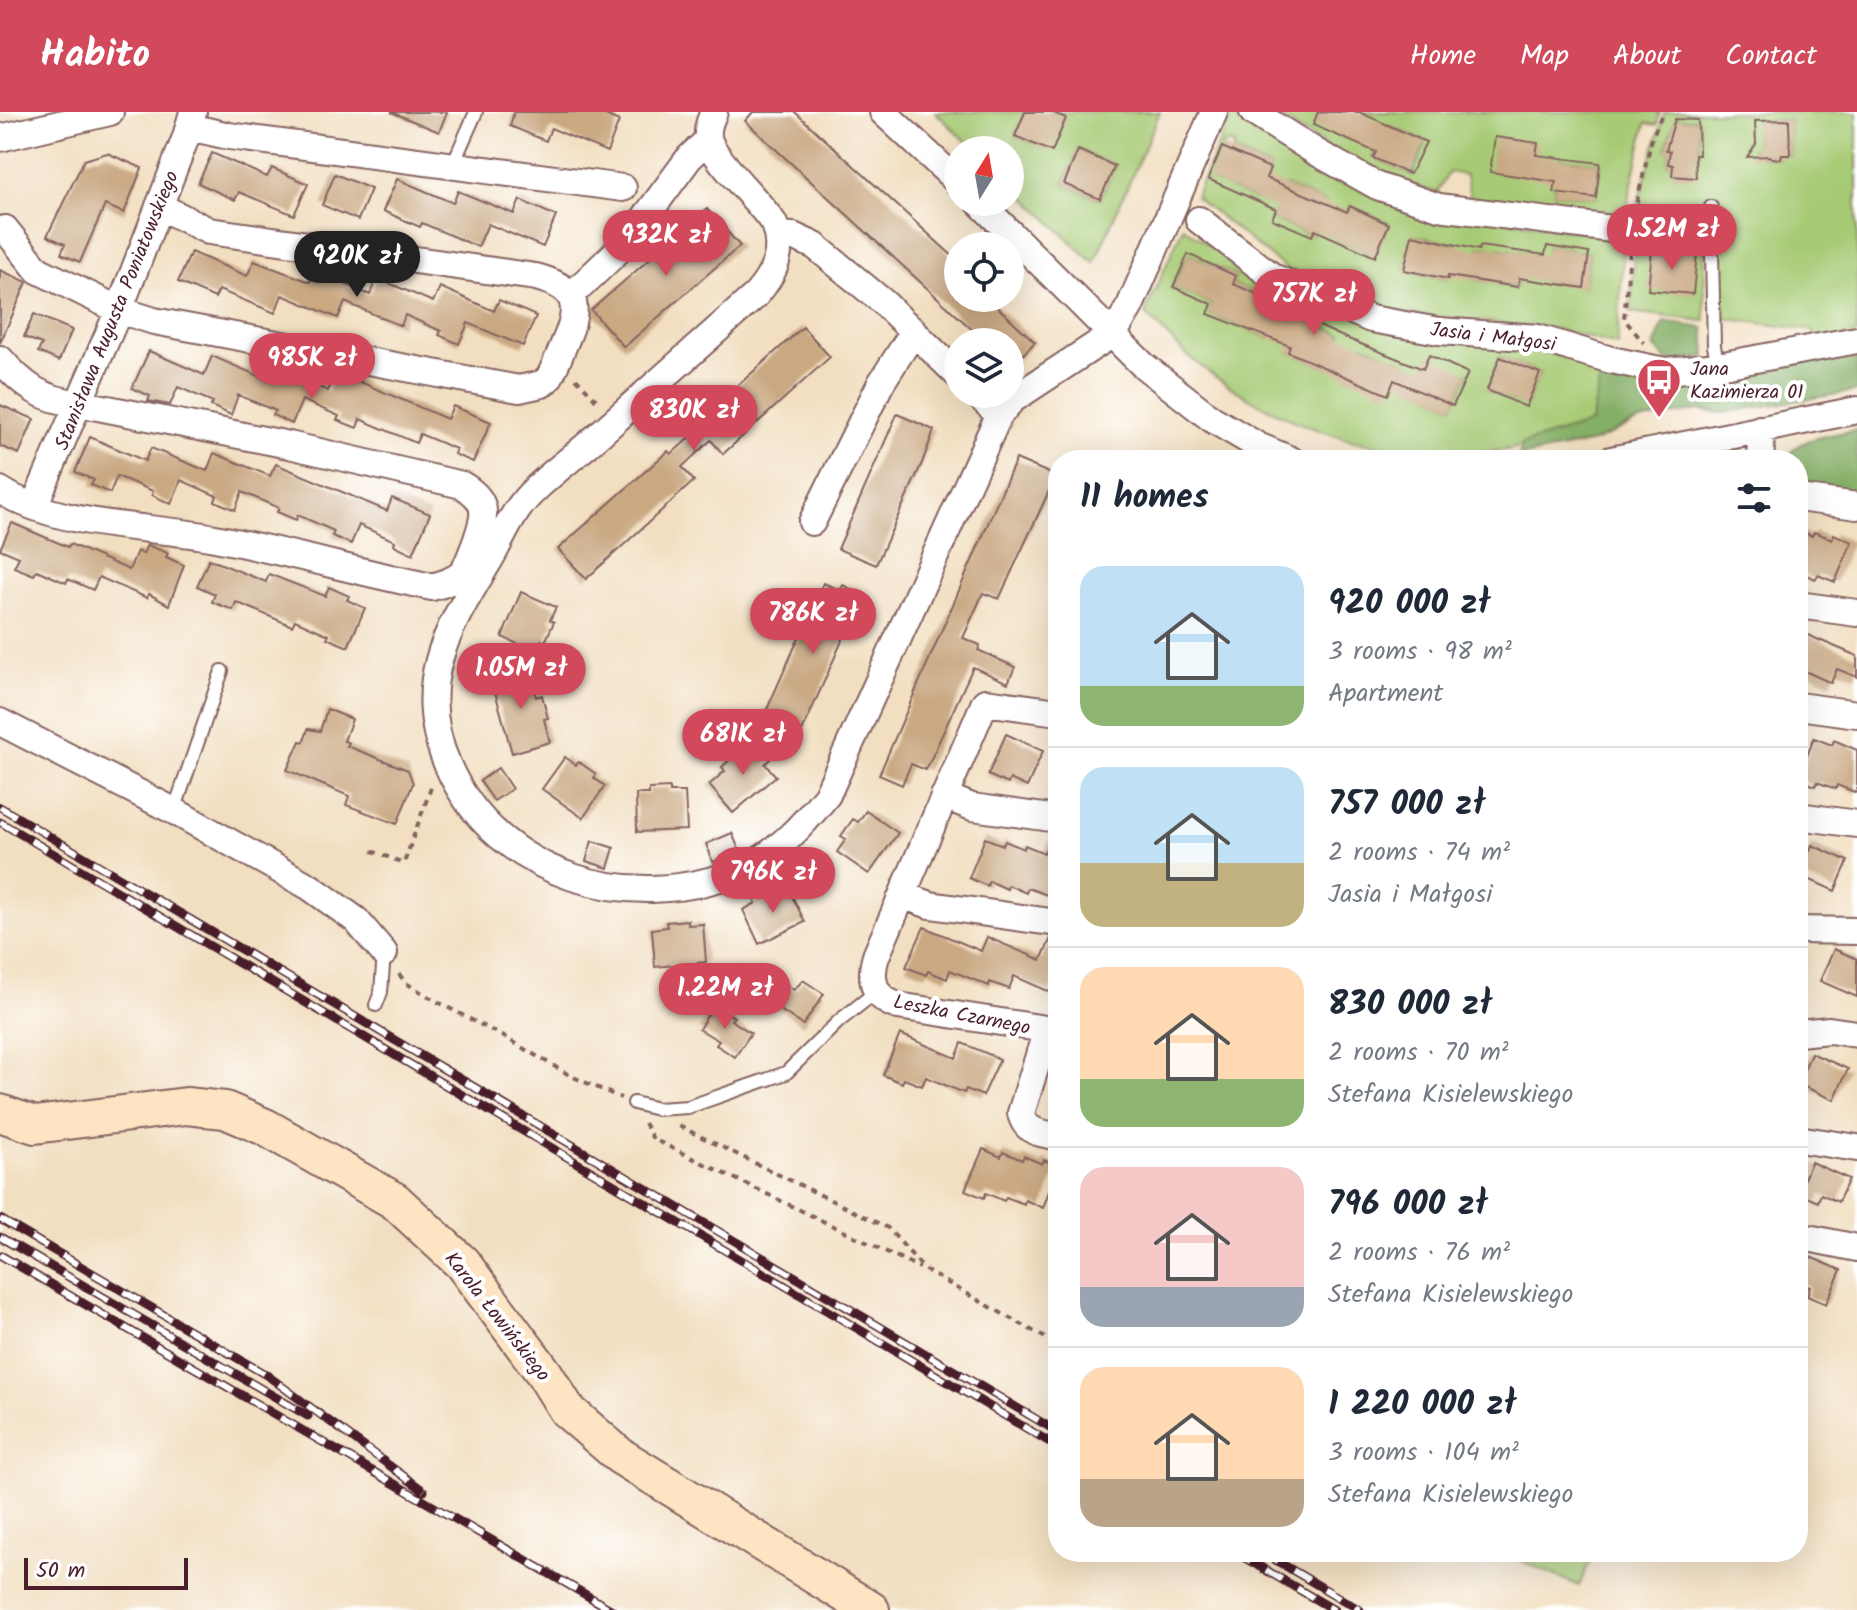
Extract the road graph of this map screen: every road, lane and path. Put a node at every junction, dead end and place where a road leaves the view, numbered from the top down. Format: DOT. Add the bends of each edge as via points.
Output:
graph roads {
  1 [pos="110,112"];
  2 [pos="476,112"];
  3 [pos="714,112"];
  4 [pos="883,112"];
  5 [pos="1214,112"];
  6 [pos="1253,112"];
  7 [pos="1663,112"];
  8 [pos="191,120"];
  9 [pos="0,138"];
  10 [pos="708,140"];
  11 [pos="452,166"];
  12 [pos="944,169"];
  13 [pos="623,188"];
  14 [pos="159,206"];
  15 [pos="1711,207"];
  16 [pos="993,216"];
  17 [pos="1199,220"];
  18 [pos="5,229"];
  19 [pos="1626,231"];
  20 [pos="778,235"];
  21 [pos="581,286"];
  22 [pos="119,310"];
  23 [pos="914,331"];
  24 [pos="1114,333"];
  25 [pos="1857,340"];
  26 [pos="558,358"];
  27 [pos="0,359"];
  28 [pos="944,361"];
  29 [pos="1718,366"];
  30 [pos="1665,371"];
  31 [pos="78,403"];
  32 [pos="600,405"];
  33 [pos="992,408"];
  34 [pos="1857,410"];
  35 [pos="999,415"];
  36 [pos="1760,429"];
  37 [pos="1267,450"];
  38 [pos="1659,450"];
  39 [pos="1761,450"];
  40 [pos="0,490"];
  41 [pos="1808,499"];
  42 [pos="34,506"];
  43 [pos="1857,506"];
  44 [pos="812,522"];
  45 [pos="1808,606"];
  46 [pos="1857,613"];
  47 [pos="222,671"];
  48 [pos="1808,707"];
  49 [pos="1048,711"];
  50 [pos="1857,714"];
  51 [pos="0,722"];
  52 [pos="447,764"];
  53 [pos="944,796"];
  54 [pos="174,811"];
  55 [pos="1808,817"];
  56 [pos="1048,818"];
  57 [pos="1857,824"];
  58 [pos="372,851"];
  59 [pos="902,895"];
  60 [pos="1048,922"];
  61 [pos="1808,930"];
  62 [pos="1857,931"];
  63 [pos="384,953"];
  64 [pos="876,992"];
  65 [pos="376,1005"];
  66 [pos="1048,1029"];
  67 [pos="1808,1032"];
  68 [pos="1857,1034"];
  69 [pos="1048,1043"];
  70 [pos="634,1103"];
  71 [pos="0,1113"];
  72 [pos="1048,1134"];
  73 [pos="1808,1141"];
  74 [pos="1857,1148"];
  75 [pos="888,1228"];
  76 [pos="1808,1238"];
  77 [pos="1857,1248"];
  78 [pos="925,1270"];
  79 [pos="1048,1339"];
  80 [pos="871,1610"];
  1 -- 9 [label="street"];
  2 -- 11 [label="lane"];
  3 -- 10 [label="street"];
  4 -- 12 [label="street"];
  5 -- 24 [label="street"];
  6 -- 19 [label="street" via="1377,186 1439,207"];
  7 -- 19 [label="path"];
  8 -- 11 [label="street" via="229,136"];
  8 -- 14 [label="street, Stanisława Augusta Poniatowskiego"];
  10 -- 20 [label="street" via="767,213"];
  10 -- 21 [label="street" via="627,242"];
  11 -- 13 [label="street"];
  14 -- 22 [label="street, Stanisława Augusta Poniatowskiego"];
  14 -- 26 [label="street" via="209,231 556,282 570,295 575,313"];
  15 -- 29 [label="lane"];
  16 -- 24 [label="street"];
  17 -- 30 [label="street, Jasia i Małgosi" via="1273,277 1371,319 1439,331 1538,338"];
  18 -- 22 [label="street" via="38,270"];
  19 -- 30 [label="path" via="1624,319"];
  20 -- 23 [label="street" via="815,246"];
  20 -- 52 [label="street" via="774,272 756,295 521,504 461,609 440,658 433,704"];
  22 -- 26 [label="street" via="154,321 519,389 542,384"];
  22 -- 31 [label="street, Stanisława Augusta Poniatowskiego"];
  23 -- 28 [label="street"];
  23 -- 44 [label="street" via="881,383"];
  24 -- 35 [label="street" via="1012,400"];
  24 -- 37 [label="street" via="1143,365 1212,419"];
  25 -- 29 [label="street, Jasia i Małgosi"];
  26 -- 32 [label="path"];
  27 -- 31 [label="street" via="36,393"];
  29 -- 30 [label="street, Jasia i Małgosi"];
  31 -- 42 [label="street, Stanisława Augusta Poniatowskiego"];
  31 -- 42 [label="street" via="462,485 480,501 484,522 466,568 432,587 217,539 72,517"];
  33 -- 35 [label="street"];
  34 -- 36 [label="street"];
  35 -- 52 [label="street" via="837,777 813,813 768,855 743,869 689,885 626,888 569,877 511,846 479,818"];
  36 -- 38 [label="street"];
  36 -- 39 [label="street"];
  40 -- 42 [label="street"];
  41 -- 43 [label="street"];
  45 -- 46 [label="street"];
  47 -- 54 [label="lane"];
  48 -- 50 [label="street"];
  49 -- 53 [label="street, Leszka Czarnego" via="985,702"];
  51 -- 54 [label="street"];
  52 -- 58 [label="path" via="435,777 404,863"];
  53 -- 56 [label="street" via="972,807"];
  53 -- 59 [label="street, Leszka Czarnego"];
  54 -- 63 [label="street" via="310,887 356,920"];
  55 -- 57 [label="street"];
  59 -- 60 [label="street" via="930,905"];
  59 -- 64 [label="street, Leszka Czarnego" via="873,966"];
  61 -- 62 [label="street"];
  63 -- 65 [label="lane"];
  64 -- 66 [label="street, Leszka Czarnego" via="898,1006"];
  64 -- 70 [label="lane" via="786,1073 688,1107 657,1109"];
  67 -- 68 [label="street"];
  69 -- 72 [label="street" via="1021,1113 1026,1126"];
  70 -- 78 [label="path" via="653,1139"];
  71 -- 80 [label="main road, Karola Łowińskiego" via="35,1125 186,1106 225,1110 395,1201 462,1263 567,1410 620,1456"];
  73 -- 74 [label="street"];
  75 -- 78 [label="path"];
  76 -- 77 [label="street"];
  78 -- 79 [label="path"];
}
